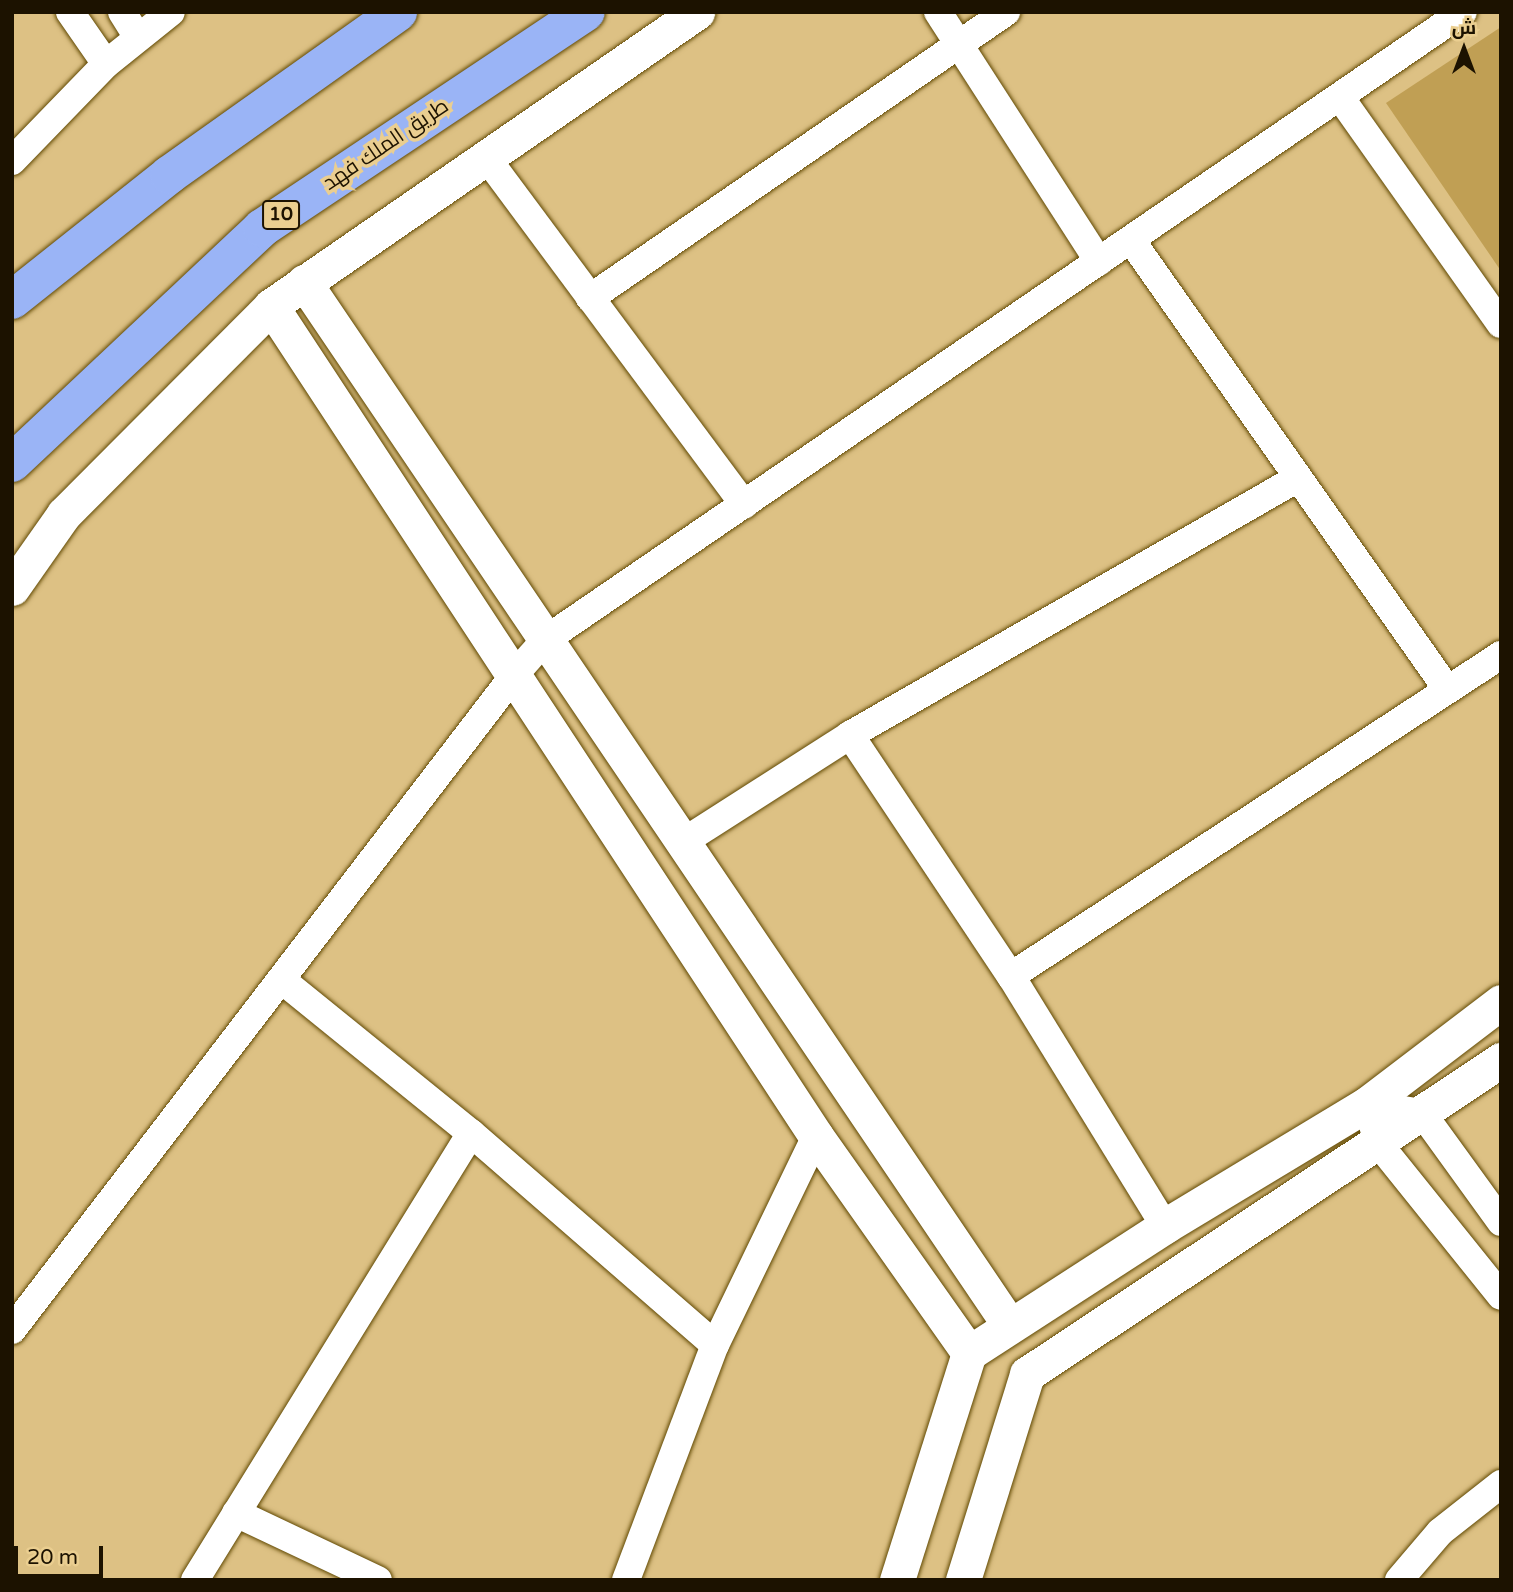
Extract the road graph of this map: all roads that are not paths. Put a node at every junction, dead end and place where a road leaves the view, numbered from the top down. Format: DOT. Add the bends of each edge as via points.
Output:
graph roads {
  1 [pos="70,12"];
  2 [pos="122,12"];
  3 [pos="172,12"];
  4 [pos="398,12"];
  5 [pos="586,12"];
  6 [pos="697,12"];
  7 [pos="938,12"];
  8 [pos="1006,12"];
  9 [pos="1464,12"];
  10 [pos="137,36"];
  11 [pos="959,45"];
  12 [pos="106,64"];
  13 [pos="1340,97"];
  14 [pos="486,157"];
  15 [pos="12,161"];
  16 [pos="1131,240"];
  17 [pos="1099,262"];
  18 [pos="304,282"];
  19 [pos="590,298"];
  20 [pos="12,300"];
  21 [pos="271,306"];
  22 [pos="1501,324"];
  23 [pos="12,463"];
  24 [pos="1298,478"];
  25 [pos="744,505"];
  26 [pos="12,588"];
  27 [pos="545,640"];
  28 [pos="1501,655"];
  29 [pos="515,674"];
  30 [pos="1447,689"];
  31 [pos="850,735"];
  32 [pos="683,842"];
  33 [pos="1011,976"];
  34 [pos="282,981"];
  35 [pos="1501,1002"];
  36 [pos="1501,1060"];
  37 [pos="1367,1104"];
  38 [pos="1422,1114"];
  39 [pos="471,1133"];
  40 [pos="816,1136"];
  41 [pos="1378,1143"];
  42 [pos="1501,1222"];
  43 [pos="1165,1226"];
  44 [pos="1501,1296"];
  45 [pos="1010,1326"];
  46 [pos="12,1330"];
  47 [pos="715,1345"];
  48 [pos="969,1353"];
  49 [pos="1501,1483"];
  50 [pos="236,1513"];
  51 [pos="195,1580"];
  52 [pos="378,1580"];
  53 [pos="626,1580"];
  54 [pos="897,1580"];
  55 [pos="963,1580"];
  56 [pos="1399,1580"];
  1 -- 12 [label="street"];
  2 -- 10 [label="street"];
  3 -- 10 [label="street"];
  4 -- 20 [label="highway" via="169,175"];
  5 -- 23 [label="highway, طريق الملك فهد / 10" via="262,228"];
  6 -- 14 [label="street"];
  7 -- 11 [label="street"];
  8 -- 11 [label="street"];
  9 -- 13 [label="street"];
  10 -- 12 [label="street"];
  11 -- 17 [label="street"];
  11 -- 19 [label="street"];
  12 -- 15 [label="street"];
  13 -- 16 [label="street"];
  13 -- 22 [label="street"];
  14 -- 18 [label="street"];
  14 -- 19 [label="street"];
  16 -- 17 [label="street"];
  16 -- 24 [label="street"];
  17 -- 25 [label="street"];
  18 -- 21 [label="street"];
  18 -- 27 [label="street"];
  19 -- 25 [label="street"];
  21 -- 26 [label="street" via="64,514"];
  21 -- 29 [label="street"];
  24 -- 30 [label="street"];
  24 -- 31 [label="street"];
  25 -- 27 [label="street"];
  27 -- 29 [label="street"];
  27 -- 32 [label="street"];
  28 -- 30 [label="street"];
  29 -- 34 [label="street"];
  29 -- 40 [label="street"];
  30 -- 33 [label="street"];
  31 -- 32 [label="street"];
  31 -- 33 [label="street"];
  32 -- 45 [label="street"];
  33 -- 43 [label="street"];
  34 -- 39 [label="street"];
  34 -- 46 [label="street"];
  35 -- 37 [label="street"];
  36 -- 38 [label="street"];
  37 -- 38 [label="street"];
  37 -- 41 [label="street"];
  37 -- 43 [label="street"];
  38 -- 41 [label="street"];
  38 -- 42 [label="street"];
  39 -- 47 [label="street"];
  39 -- 50 [label="street"];
  40 -- 47 [label="street"];
  40 -- 48 [label="street"];
  41 -- 44 [label="street"];
  41 -- 55 [label="street" via="1027,1374"];
  43 -- 45 [label="street"];
  45 -- 48 [label="street"];
  47 -- 53 [label="street"];
  48 -- 54 [label="street"];
  49 -- 56 [label="street" via="1440,1532"];
  50 -- 51 [label="street"];
  50 -- 52 [label="street"];
}
